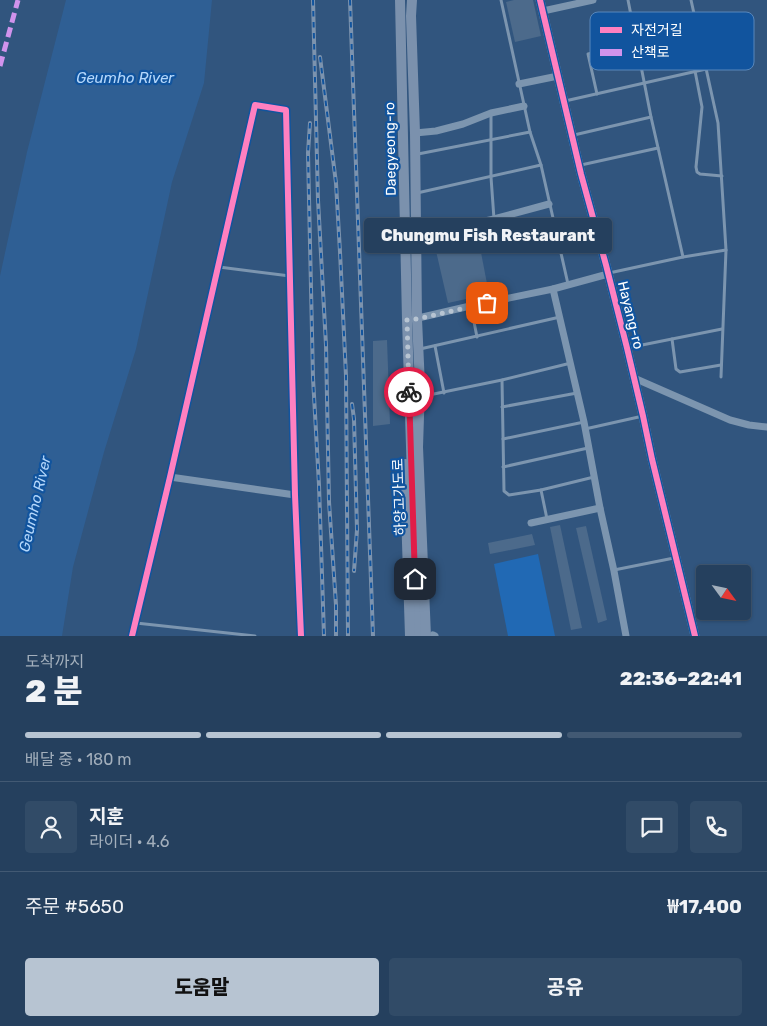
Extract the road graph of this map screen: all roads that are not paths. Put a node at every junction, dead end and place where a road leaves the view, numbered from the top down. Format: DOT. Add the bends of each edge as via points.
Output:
graph roads {
  1 [pos="400,0"];
  2 [pos="412,0"];
  3 [pos="501,0"];
  4 [pos="540,0"];
  5 [pos="593,0"];
  6 [pos="543,11"];
  7 [pos="592,70"];
  8 [pos="643,70"];
  9 [pos="700,70"];
  10 [pos="706,70"];
  11 [pos="695,71"];
  12 [pos="558,76"];
  13 [pos="645,82"];
  14 [pos="520,84"];
  15 [pos="597,94"];
  16 [pos="564,101"];
  17 [pos="524,106"];
  18 [pos="491,113"];
  19 [pos="651,116"];
  20 [pos="530,132"];
  21 [pos="415,133"];
  22 [pos="572,135"];
  23 [pos="492,139"];
  24 [pos="658,148"];
  25 [pos="415,154"];
  26 [pos="541,165"];
  27 [pos="580,165"];
  28 [pos="722,176"];
  29 [pos="491,177"];
  30 [pos="416,194"];
  31 [pos="550,204"];
  32 [pos="494,219"];
  33 [pos="416,236"];
  34 [pos="726,250"];
  35 [pos="684,257"];
  36 [pos="218,267"];
  37 [pos="608,274"];
  38 [pos="290,276"];
  39 [pos="568,285"];
  40 [pos="553,289"];
  41 [pos="470,306"];
  42 [pos="560,316"];
  43 [pos="412,319"];
  44 [pos="722,330"];
  45 [pos="477,336"];
  46 [pos="672,339"];
  47 [pos="434,346"];
  48 [pos="627,348"];
  49 [pos="418,350"];
  50 [pos="571,363"];
  51 [pos="721,365"];
  52 [pos="634,378"];
  53 [pos="721,378"];
  54 [pos="502,380"];
  55 [pos="422,391"];
  56 [pos="578,392"];
  57 [pos="444,393"];
  58 [pos="502,408"];
  59 [pos="410,416"];
  60 [pos="643,416"];
  61 [pos="585,426"];
  62 [pos="767,427"];
  63 [pos="503,439"];
  64 [pos="415,447"];
  65 [pos="589,448"];
  66 [pos="503,467"];
  67 [pos="170,477"];
  68 [pos="595,477"];
  69 [pos="541,490"];
  70 [pos="296,495"];
  71 [pos="600,508"];
  72 [pos="547,520"];
  73 [pos="531,523"];
  74 [pos="676,558"];
  75 [pos="614,570"];
  76 [pos="135,623"];
  77 [pos="219,634"];
  78 [pos="132,636"];
  79 [pos="255,636"];
  80 [pos="301,636"];
  81 [pos="410,636"];
  82 [pos="417,636"];
  83 [pos="432,636"];
  84 [pos="626,636"];
  85 [pos="695,636"];
  1 -- 43 [label="main road, Daegyeong-ro"];
  2 -- 21 [label="main road, Daegyeong-ro"];
  3 -- 14 [label="lane"];
  4 -- 6 [label="street, Hayang-ro"];
  5 -- 6 [label="street"];
  6 -- 12 [label="street, Hayang-ro"];
  7 -- 15 [label="lane"];
  8 -- 13 [label="lane"];
  9 -- 11 [label="lane"];
  10 -- 28 [label="lane" via="718,123"];
  11 -- 13 [label="lane"];
  11 -- 28 [label="lane" via="702,107 697,172"];
  12 -- 14 [label="street"];
  12 -- 16 [label="street, Hayang-ro"];
  13 -- 15 [label="lane"];
  13 -- 19 [label="lane"];
  14 -- 17 [label="lane"];
  15 -- 16 [label="lane"];
  16 -- 22 [label="street, Hayang-ro"];
  17 -- 18 [label="street"];
  17 -- 20 [label="lane"];
  18 -- 21 [label="street" via="436,131"];
  18 -- 23 [label="lane"];
  19 -- 22 [label="lane"];
  19 -- 24 [label="lane"];
  20 -- 23 [label="lane"];
  20 -- 26 [label="lane"];
  21 -- 25 [label="main road, Daegyeong-ro"];
  22 -- 27 [label="street, Hayang-ro"];
  23 -- 25 [label="lane"];
  23 -- 29 [label="lane"];
  24 -- 27 [label="lane"];
  24 -- 35 [label="lane"];
  25 -- 30 [label="main road, Daegyeong-ro"];
  26 -- 29 [label="lane"];
  26 -- 31 [label="lane"];
  27 -- 37 [label="street, Hayang-ro"];
  28 -- 34 [label="lane"];
  29 -- 30 [label="lane"];
  29 -- 32 [label="lane"];
  30 -- 33 [label="main road, Daegyeong-ro"];
  31 -- 32 [label="street"];
  31 -- 39 [label="lane"];
  32 -- 33 [label="street"];
  33 -- 43 [label="main road, Daegyeong-ro"];
  34 -- 35 [label="lane"];
  34 -- 44 [label="lane"];
  35 -- 37 [label="lane"];
  36 -- 38 [label="lane"];
  36 -- 38 [label="street" via="256,105 286,110"];
  36 -- 67 [label="street"];
  37 -- 39 [label="street"];
  37 -- 48 [label="street, Hayang-ro"];
  38 -- 70 [label="street"];
  39 -- 40 [label="street"];
  40 -- 41 [label="street"];
  40 -- 42 [label="street"];
  41 -- 43 [label="street"];
  41 -- 45 [label="lane"];
  42 -- 45 [label="lane"];
  42 -- 50 [label="street"];
  43 -- 49 [label="main road, Daegyeong-ro"];
  43 -- 59 [label="main road, Daegyeong-ro"];
  44 -- 46 [label="lane"];
  44 -- 51 [label="lane"];
  45 -- 47 [label="lane"];
  46 -- 48 [label="lane"];
  46 -- 51 [label="lane" via="676,369 680,372"];
  47 -- 49 [label="lane"];
  47 -- 57 [label="lane"];
  48 -- 52 [label="street, Hayang-ro"];
  49 -- 55 [label="main road, Daegyeong-ro"];
  50 -- 54 [label="lane"];
  50 -- 56 [label="street"];
  51 -- 53 [label="lane"];
  52 -- 60 [label="street, Hayang-ro"];
  52 -- 62 [label="street" via="730,420"];
  54 -- 57 [label="lane"];
  54 -- 58 [label="lane"];
  55 -- 57 [label="lane"];
  55 -- 64 [label="main road, Daegyeong-ro"];
  55 -- 83 [label="main road"];
  56 -- 58 [label="lane"];
  56 -- 61 [label="street"];
  58 -- 63 [label="lane"];
  59 -- 64 [label="main road, Daegyeong-ro"];
  59 -- 81 [label="main road" via="405,481"];
  60 -- 61 [label="lane"];
  60 -- 74 [label="street, Hayang-ro"];
  61 -- 63 [label="lane"];
  61 -- 65 [label="street"];
  63 -- 66 [label="lane"];
  64 -- 82 [label="main road, 하양고가도로"];
  64 -- 83 [label="main road, 하양고가도로"];
  65 -- 66 [label="lane"];
  65 -- 68 [label="street"];
  66 -- 69 [label="lane" via="504,491 509,495"];
  67 -- 70 [label="street"];
  67 -- 76 [label="street"];
  68 -- 69 [label="lane"];
  68 -- 71 [label="street"];
  69 -- 72 [label="lane"];
  70 -- 80 [label="street"];
  71 -- 72 [label="street"];
  71 -- 75 [label="street"];
  72 -- 73 [label="street"];
  74 -- 75 [label="lane"];
  74 -- 85 [label="street, Hayang-ro"];
  75 -- 84 [label="street"];
  76 -- 77 [label="lane"];
  76 -- 78 [label="street"];
  77 -- 79 [label="lane"];
}
